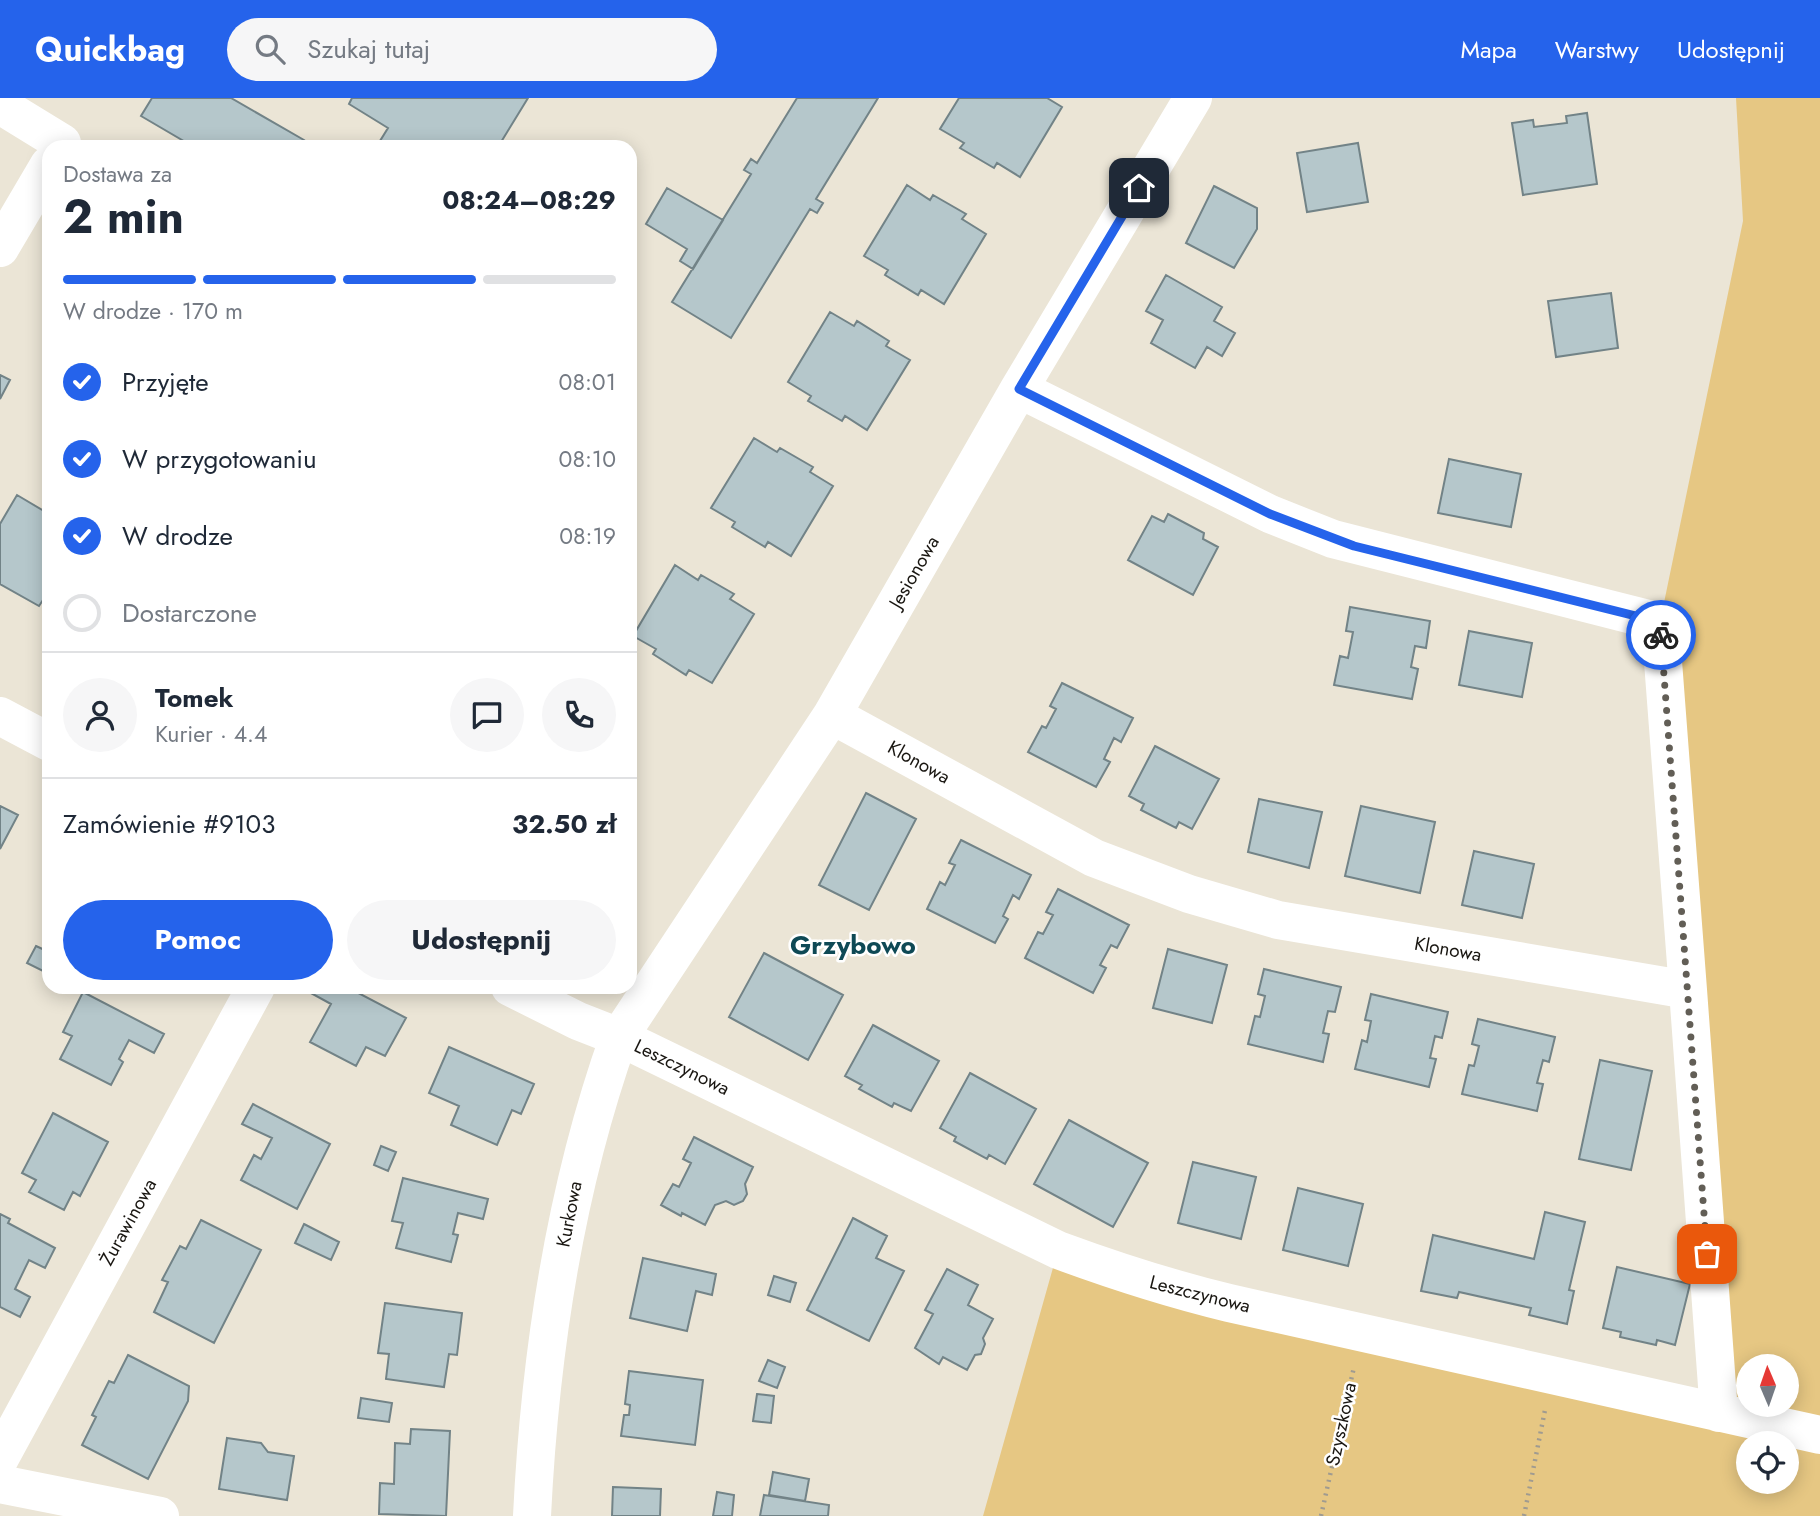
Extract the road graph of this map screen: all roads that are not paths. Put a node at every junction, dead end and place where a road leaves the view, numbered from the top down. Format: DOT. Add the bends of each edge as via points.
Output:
graph roads {
  1 [pos="1193,98"];
  2 [pos="0,105"];
  3 [pos="47,140"];
  4 [pos="42,179"];
  5 [pos="0,248"];
  6 [pos="1019,389"];
  7 [pos="832,715"];
  8 [pos="0,716"];
  9 [pos="42,738"];
  10 [pos="1688,990"];
  11 [pos="252,994"];
  12 [pos="523,994"];
  13 [pos="620,1037"];
  14 [pos="1719,1413"];
  15 [pos="1820,1435"];
  16 [pos="0,1458"];
  17 [pos="0,1483"];
  18 [pos="160,1516"];
  19 [pos="532,1516"];
  1 -- 6 [label="street, Jesionowa"];
  2 -- 3 [label="street"];
  4 -- 5 [label="street"];
  6 -- 7 [label="street, Jesionowa"];
  6 -- 10 [label="street" via="1270,514 1333,539 1660,622"];
  7 -- 10 [label="street, Klonowa" via="1094,858 1189,894 1278,920"];
  7 -- 13 [label="street, Jesionowa"];
  8 -- 9 [label="street"];
  10 -- 14 [label="street"];
  11 -- 16 [label="street, Żurawinowa"];
  12 -- 13 [label="street"];
  13 -- 14 [label="street, Leszczynowa" via="1058,1250 1102,1266 1187,1293"];
  13 -- 19 [label="street, Kurkowa" via="579,1164 562,1250 549,1329"];
  14 -- 15 [label="street, Leszczynowa"];
  17 -- 18 [label="street"];
}
